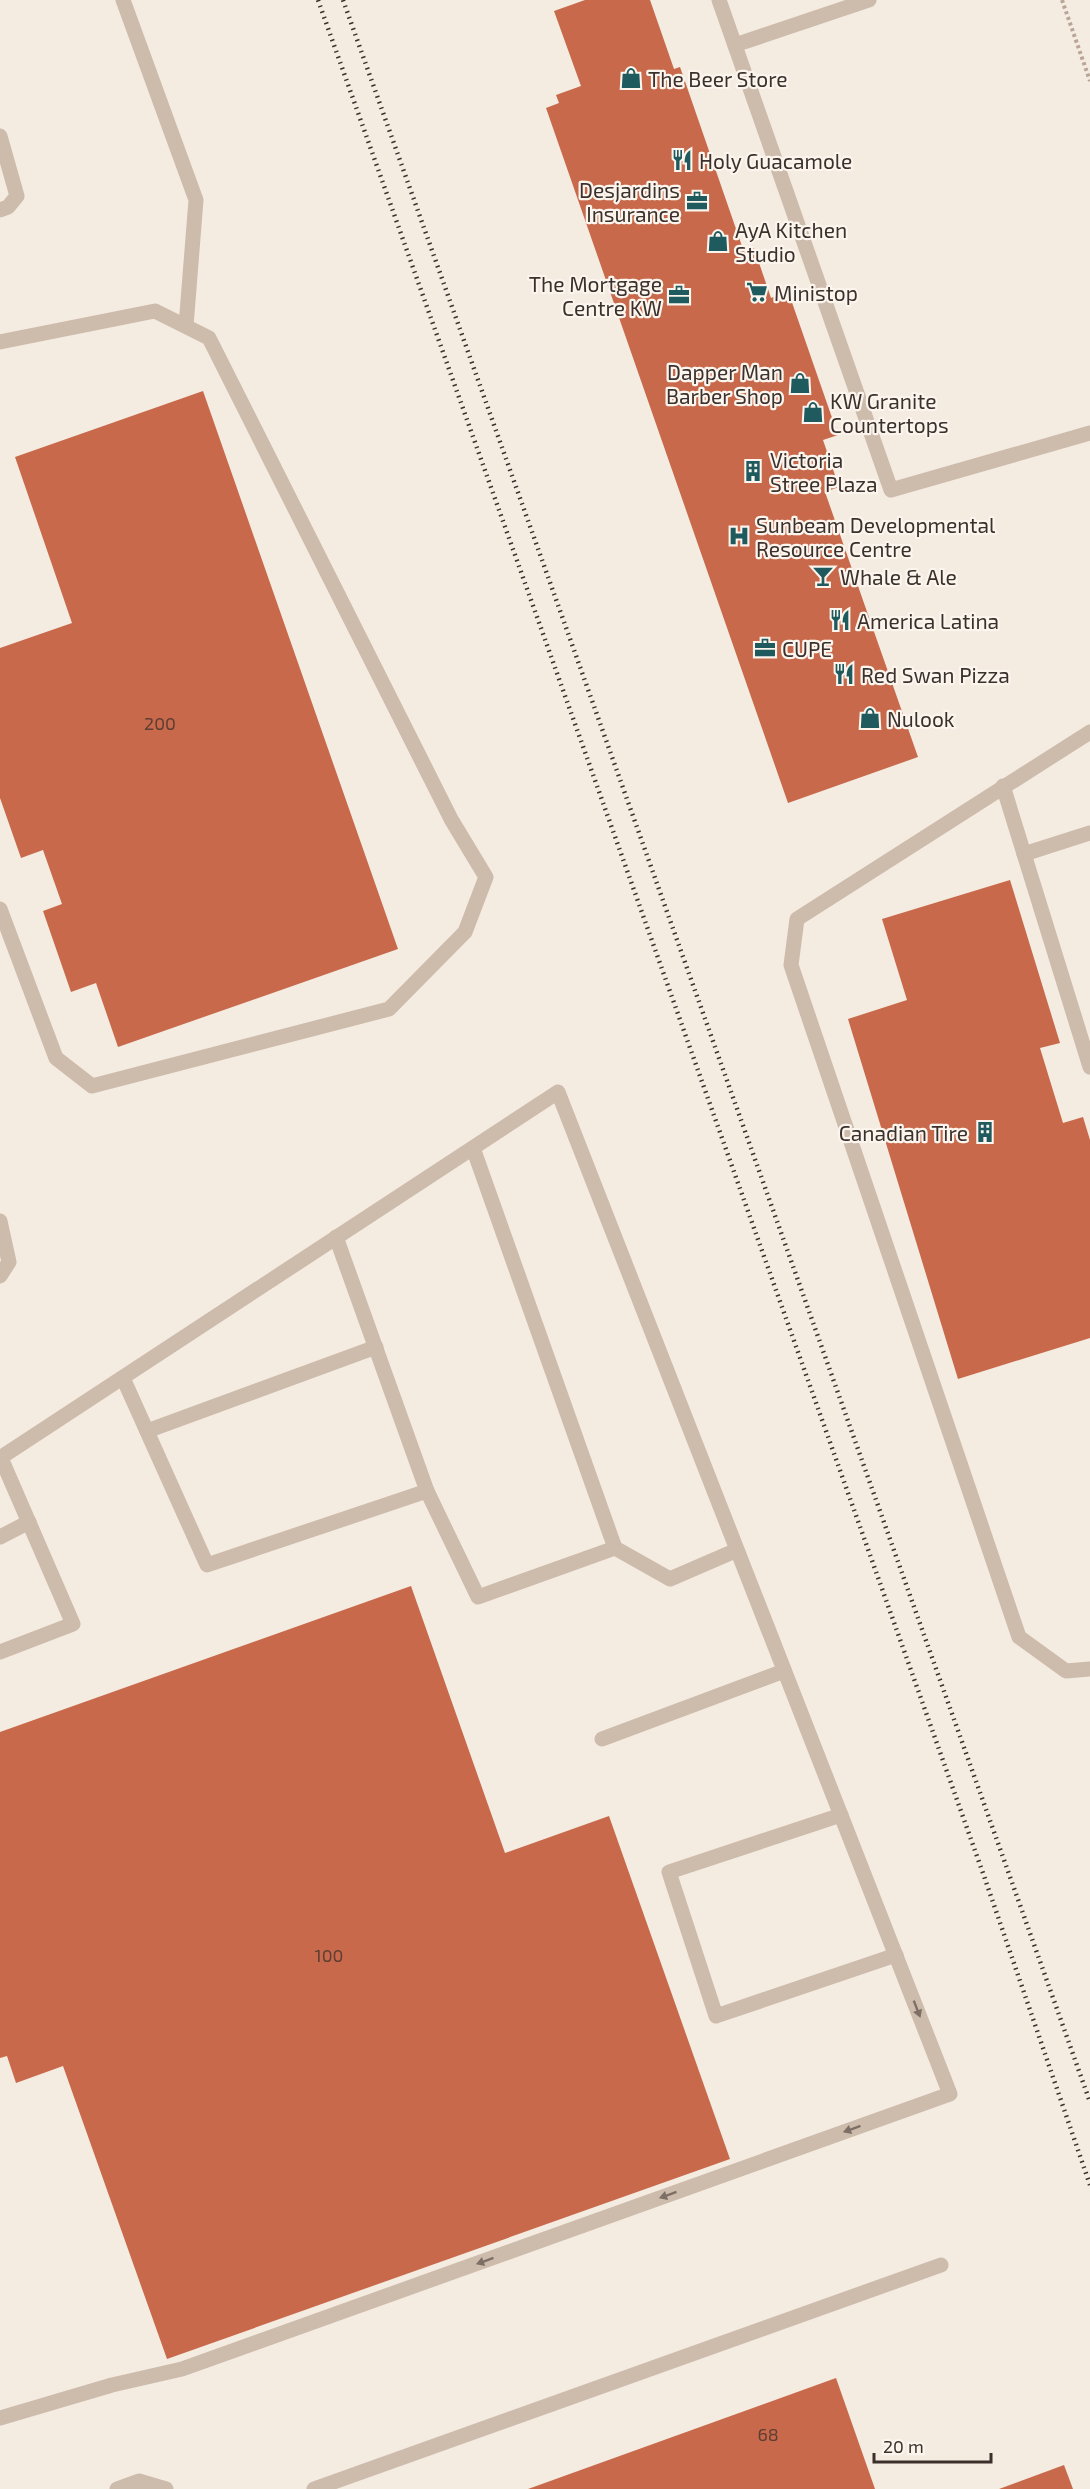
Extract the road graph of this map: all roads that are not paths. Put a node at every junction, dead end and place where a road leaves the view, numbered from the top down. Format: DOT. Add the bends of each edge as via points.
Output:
graph roads {
  1 [pos="123,0"];
  2 [pos="719,0"];
  3 [pos="869,0"];
  4 [pos="735,45"];
  5 [pos="0,136"];
  6 [pos="0,210"];
  7 [pos="186,326"];
  8 [pos="0,342"];
  9 [pos="1090,433"];
  10 [pos="1090,732"];
  11 [pos="1004,786"];
  12 [pos="1090,833"];
  13 [pos="1024,854"];
  14 [pos="0,909"];
  15 [pos="1090,1067"];
  16 [pos="473,1148"];
  17 [pos="0,1221"];
  18 [pos="336,1237"];
  19 [pos="0,1276"];
  20 [pos="376,1347"];
  21 [pos="123,1378"];
  22 [pos="147,1431"];
  23 [pos="0,1458"];
  24 [pos="427,1491"];
  25 [pos="29,1522"];
  26 [pos="0,1537"];
  27 [pos="615,1548"];
  28 [pos="737,1550"];
  29 [pos="0,1652"];
  30 [pos="1090,1669"];
  31 [pos="784,1671"];
  32 [pos="602,1739"];
  33 [pos="841,1815"];
  34 [pos="896,1955"];
  35 [pos="940,2265"];
  36 [pos="0,2418"];
  37 [pos="117,2489"];
  38 [pos="166,2489"];
  39 [pos="314,2489"];
  1 -- 7 [label="lane" via="196,200"];
  2 -- 4 [label="lane"];
  3 -- 4 [label="lane"];
  4 -- 9 [label="lane" via="891,490"];
  5 -- 6 [label="lane" via="17,196"];
  7 -- 8 [label="lane" via="155,311"];
  7 -- 14 [label="lane" via="209,339 451,819 486,877 465,932 389,1009 92,1086 57,1058"];
  10 -- 11 [label="lane"];
  11 -- 13 [label="lane"];
  11 -- 30 [label="lane" via="797,919 791,965 1019,1637 1066,1671"];
  12 -- 13 [label="lane"];
  13 -- 15 [label="lane"];
  16 -- 18 [label="lane"];
  16 -- 27 [label="lane"];
  16 -- 28 [label="lane" via="558,1092"];
  17 -- 19 [label="lane" via="9,1262"];
  18 -- 20 [label="lane"];
  18 -- 21 [label="lane"];
  20 -- 22 [label="lane"];
  20 -- 24 [label="lane"];
  21 -- 22 [label="lane"];
  21 -- 23 [label="lane"];
  22 -- 24 [label="lane" via="207,1565"];
  23 -- 25 [label="lane"];
  24 -- 27 [label="lane" via="478,1597"];
  25 -- 26 [label="lane"];
  25 -- 29 [label="lane" via="73,1624"];
  27 -- 28 [label="lane" via="670,1579"];
  28 -- 31 [label="lane"];
  31 -- 32 [label="lane"];
  31 -- 33 [label="lane"];
  33 -- 34 [label="lane"];
  33 -- 34 [label="lane" via="669,1872 716,2016"];
  34 -- 36 [label="lane, one-way" via="950,2094 182,2369"];
  35 -- 39 [label="lane"];
  37 -- 38 [label="lane" via="139,2481"];
}
